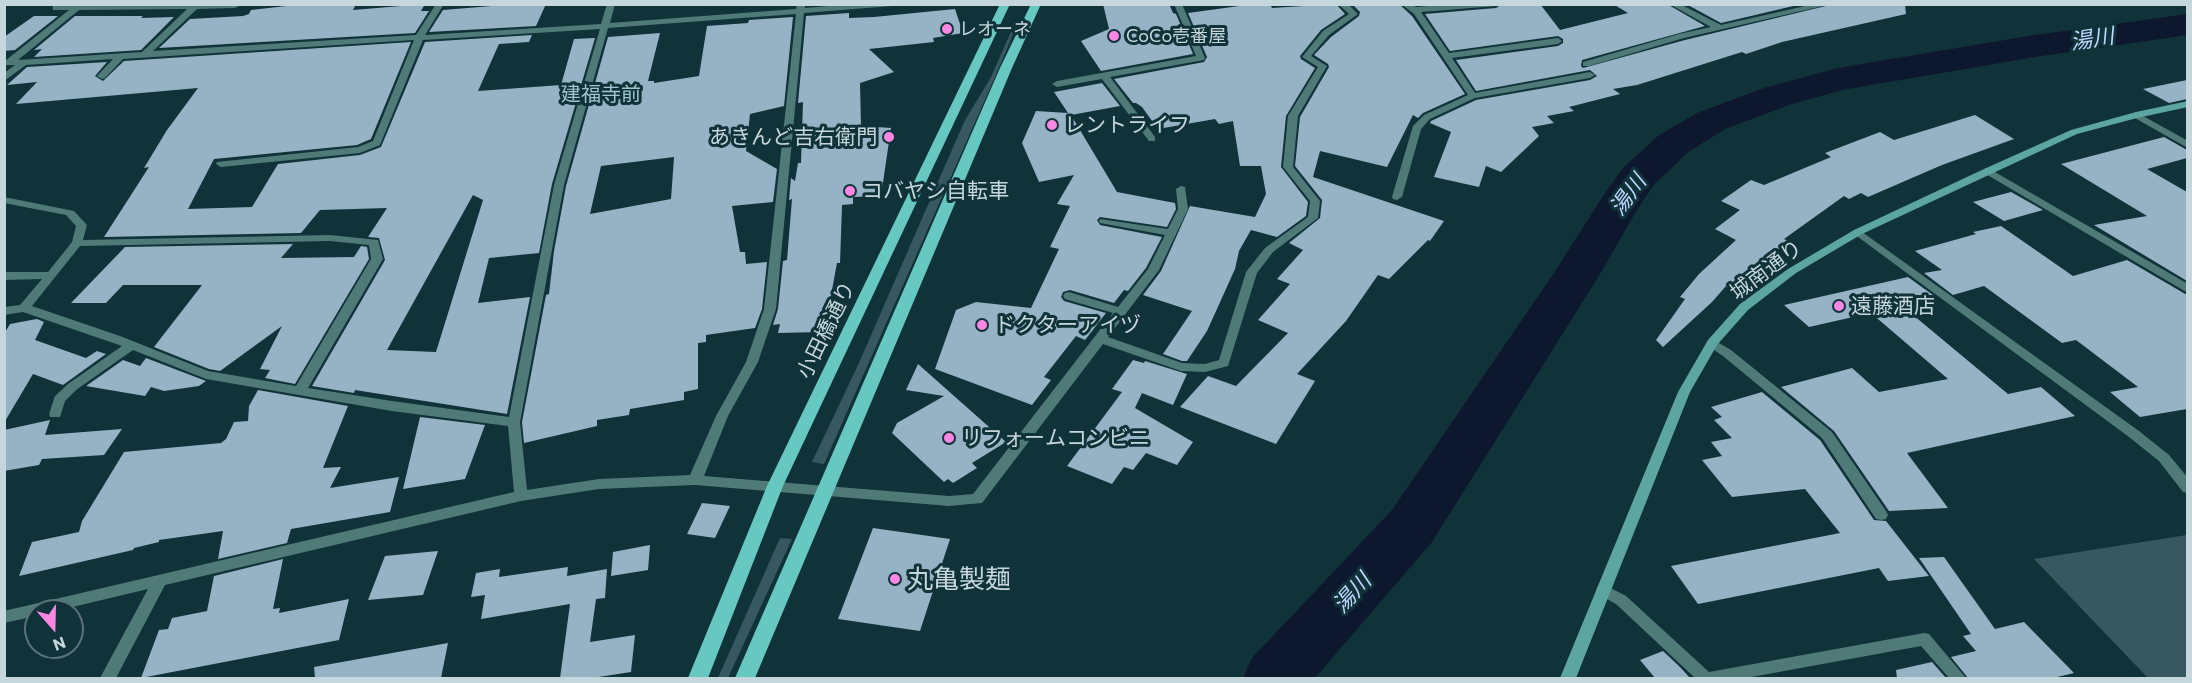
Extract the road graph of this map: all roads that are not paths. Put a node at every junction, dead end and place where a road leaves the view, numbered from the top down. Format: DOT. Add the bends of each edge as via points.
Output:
graph roads {
  1 [pos="440,4"];
  2 [pos="611,4"];
  3 [pos="892,4"];
  4 [pos="1005,4"];
  5 [pos="1036,4"];
  6 [pos="1178,4"];
  7 [pos="1342,4"];
  8 [pos="1496,4"];
  9 [pos="1673,4"];
  10 [pos="1828,4"];
  11 [pos="235,6"];
  12 [pos="194,7"];
  13 [pos="1409,7"];
  14 [pos="56,8"];
  15 [pos="77,8"];
  16 [pos="801,8"];
  17 [pos="605,26"];
  18 [pos="1718,27"];
  19 [pos="420,36"];
  20 [pos="1558,41"];
  21 [pos="144,56"];
  22 [pos="1445,56"];
  23 [pos="120,57"];
  24 [pos="23,63"];
  25 [pos="1587,64"];
  26 [pos="1590,75"];
  27 [pos="102,76"];
  28 [pos="1105,76"];
  29 [pos="4,78"];
  30 [pos="1057,84"];
  31 [pos="1473,96"];
  32 [pos="2187,104"];
  33 [pos="2136,115"];
  34 [pos="1152,139"];
  35 [pos="2187,145"];
  36 [pos="221,164"];
  37 [pos="1988,171"];
  38 [pos="1181,189"];
  39 [pos="1397,197"];
  40 [pos="4,200"];
  41 [pos="1104,220"];
  42 [pos="1858,232"];
  43 [pos="1172,233"];
  44 [pos="77,243"];
  45 [pos="50,274"];
  46 [pos="4,276"];
  47 [pos="2187,289"];
  48 [pos="1069,296"];
  49 [pos="24,308"];
  50 [pos="4,311"];
  51 [pos="1122,312"];
  52 [pos="1102,339"];
  53 [pos="1712,344"];
  54 [pos="132,345"];
  55 [pos="300,390"];
  56 [pos="55,414"];
  57 [pos="514,422"];
  58 [pos="695,480"];
  59 [pos="775,486"];
  60 [pos="2187,488"];
  61 [pos="827,490"];
  62 [pos="521,496"];
  63 [pos="1881,515"];
  64 [pos="160,581"];
  65 [pos="1604,590"];
  66 [pos="4,617"];
  67 [pos="108,678"];
  68 [pos="698,678"];
  69 [pos="745,678"];
  70 [pos="1568,678"];
  71 [pos="1705,678"];
  72 [pos="1712,678"];
  73 [pos="1958,678"];
  1 -- 19 [label="street"];
  2 -- 17 [label="street"];
  3 -- 16 [label="street"];
  4 -- 59 [label="main road, 小田橋通り"];
  5 -- 61 [label="main road"];
  6 -- 28 [label="street" via="1201,58"];
  7 -- 52 [label="street" via="1354,14 1326,33 1306,57 1323,66 1293,117 1288,168 1315,201 1313,218 1269,250 1252,272 1224,363 1205,368 1181,367"];
  8 -- 13 [label="street"];
  9 -- 18 [label="street"];
  10 -- 18 [label="street"];
  11 -- 12 [label="street"];
  12 -- 15 [label="street"];
  12 -- 21 [label="street"];
  13 -- 22 [label="street"];
  14 -- 15 [label="street"];
  15 -- 24 [label="street" via="8,63"];
  16 -- 17 [label="street"];
  16 -- 58 [label="street" via="770,309 752,362 722,416"];
  17 -- 19 [label="street"];
  17 -- 57 [label="street" via="559,185"];
  18 -- 25 [label="street"];
  19 -- 21 [label="street"];
  19 -- 36 [label="street" via="377,143 360,150"];
  20 -- 22 [label="street"];
  21 -- 23 [label="street"];
  22 -- 31 [label="street"];
  23 -- 24 [label="street"];
  23 -- 27 [label="street"];
  24 -- 29 [label="street"];
  26 -- 31 [label="street"];
  28 -- 30 [label="street"];
  28 -- 34 [label="street"];
  31 -- 39 [label="street" via="1427,117 1416,128"];
  32 -- 33 [label="street, 城南通り"];
  33 -- 35 [label="street"];
  33 -- 37 [label="street, 城南通り" via="2074,132"];
  37 -- 42 [label="street, 城南通り"];
  37 -- 47 [label="street"];
  38 -- 43 [label="street" via="1183,209"];
  40 -- 44 [label="street" via="70,213 82,225"];
  41 -- 43 [label="street"];
  42 -- 53 [label="street, 城南通り" via="1792,271 1744,307"];
  42 -- 60 [label="street" via="2134,434 2164,458"];
  43 -- 51 [label="street" via="1153,270"];
  44 -- 45 [label="street"];
  44 -- 55 [label="street" via="330,238 374,242 378,260"];
  45 -- 46 [label="street"];
  45 -- 49 [label="street"];
  48 -- 51 [label="street"];
  49 -- 50 [label="street"];
  49 -- 54 [label="street"];
  51 -- 52 [label="street"];
  52 -- 61 [label="street" via="977,498 950,501"];
  53 -- 63 [label="street" via="1827,435"];
  53 -- 65 [label="street, 城南通り" via="1684,392"];
  54 -- 55 [label="street" via="206,375"];
  54 -- 56 [label="street" via="72,387 59,399"];
  55 -- 57 [label="street"];
  57 -- 62 [label="street"];
  58 -- 59 [label="street"];
  58 -- 62 [label="street" via="599,484"];
  59 -- 61 [label="street"];
  59 -- 68 [label="main road, 小田橋通り"];
  61 -- 69 [label="main road"];
  62 -- 64 [label="street"];
  64 -- 66 [label="street"];
  64 -- 67 [label="street"];
  65 -- 70 [label="street, 城南通り"];
  65 -- 71 [label="street" via="1621,600"];
  72 -- 73 [label="street" via="1924,639"];
}
